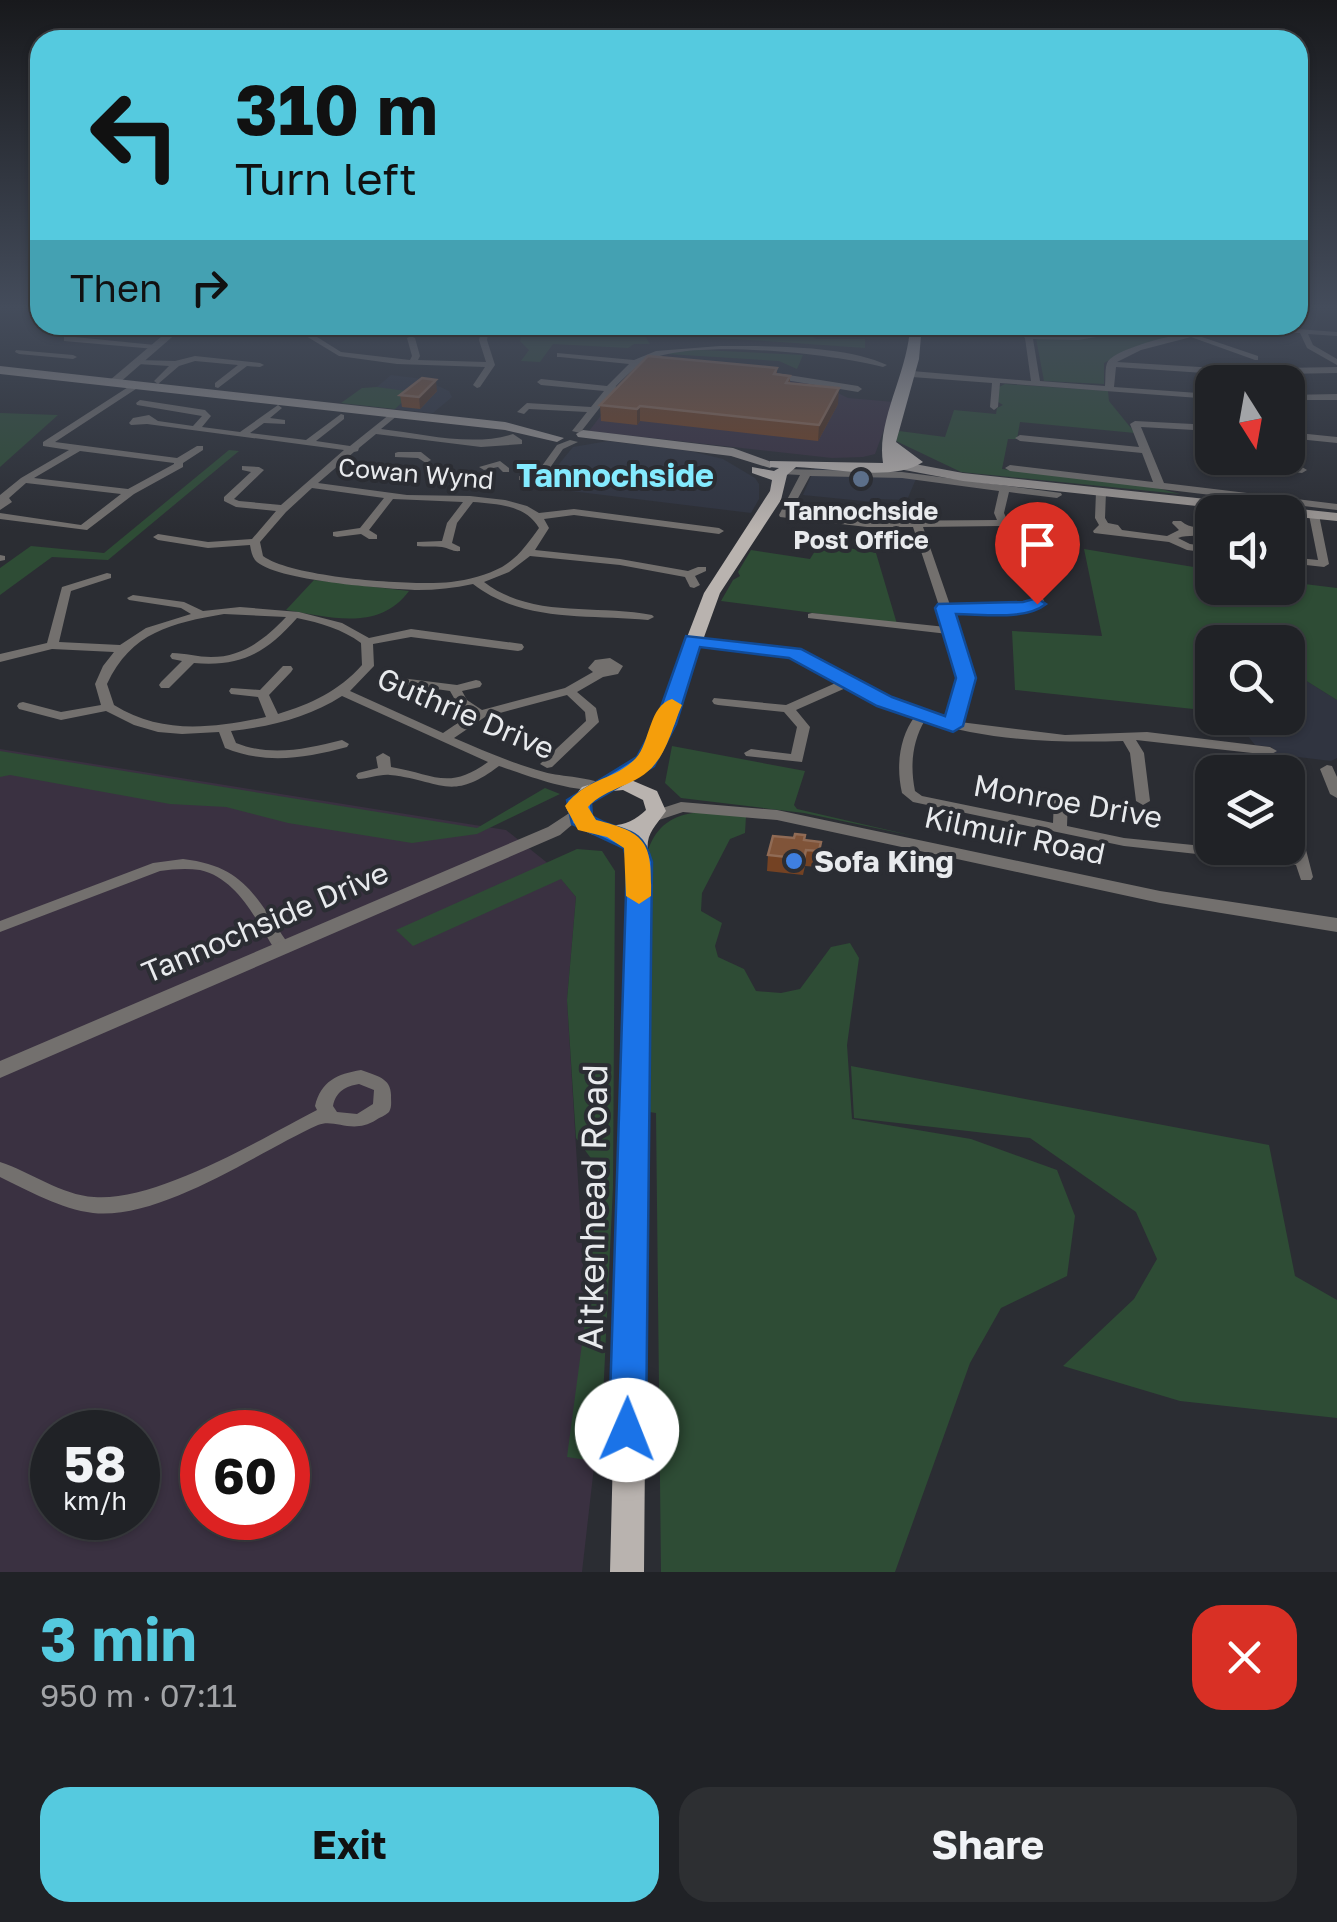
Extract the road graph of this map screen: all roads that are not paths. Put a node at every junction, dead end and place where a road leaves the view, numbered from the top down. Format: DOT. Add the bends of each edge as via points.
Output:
graph roads {
  1 [pos="124,383"];
  2 [pos="479,383"];
  3 [pos="583,383"];
  4 [pos="617,383"];
  5 [pos="834,383"];
  6 [pos="911,383"];
  7 [pos="996,383"];
  8 [pos="1040,383"];
  9 [pos="1108,383"];
  10 [pos="136,385"];
  11 [pos="477,386"];
  12 [pos="858,388"];
  13 [pos="612,389"];
  14 [pos="1108,389"];
  15 [pos="1195,396"];
  16 [pos="1305,398"];
  17 [pos="1334,399"];
  18 [pos="140,403"];
  19 [pos="994,407"];
  20 [pos="278,408"];
  21 [pos="560,409"];
  22 [pos="595,410"];
  23 [pos="521,412"];
  24 [pos="395,413"];
  25 [pos="341,417"];
  26 [pos="262,420"];
  27 [pos="282,422"];
  28 [pos="151,424"];
  29 [pos="310,425"];
  30 [pos="1195,427"];
  31 [pos="196,428"];
  32 [pos="328,428"];
  33 [pos="374,431"];
  34 [pos="243,434"];
  35 [pos="567,436"];
  36 [pos="1305,437"];
  37 [pos="1020,438"];
  38 [pos="443,440"];
  39 [pos="1337,440"];
  40 [pos="308,444"];
  41 [pos="200,448"];
  42 [pos="76,449"];
  43 [pos="355,449"];
  44 [pos="1144,450"];
  45 [pos="398,455"];
  46 [pos="899,458"];
  47 [pos="178,461"];
  48 [pos="484,467"];
  49 [pos="246,468"];
  50 [pos="808,468"];
  51 [pos="1010,468"];
  52 [pos="773,470"];
  53 [pos="522,478"];
  54 [pos="24,480"];
  55 [pos="537,480"];
  56 [pos="552,482"];
  57 [pos="1159,484"];
  58 [pos="314,486"];
  59 [pos="1038,489"];
  60 [pos="1004,491"];
  61 [pos="130,492"];
  62 [pos="1101,492"];
  63 [pos="1057,495"];
  64 [pos="390,496"];
  65 [pos="1190,496"];
  66 [pos="470,499"];
  67 [pos="0,507"];
  68 [pos="1337,507"];
  69 [pos="286,510"];
  70 [pos="784,514"];
  71 [pos="1314,515"];
  72 [pos="0,516"];
  73 [pos="539,516"];
  74 [pos="1337,518"];
  75 [pos="917,524"];
  76 [pos="1003,524"];
  77 [pos="774,529"];
  78 [pos="188,530"];
  79 [pos="1195,530"];
  80 [pos="724,532"];
  81 [pos="338,534"];
  82 [pos="158,537"];
  83 [pos="1171,539"];
  84 [pos="176,540"];
  85 [pos="421,544"];
  86 [pos="256,547"];
  87 [pos="1195,548"];
  88 [pos="527,552"];
  89 [pos="1305,562"];
  90 [pos="1330,565"];
  91 [pos="702,569"];
  92 [pos="108,576"];
  93 [pos="474,580"];
  94 [pos="133,598"];
  95 [pos="636,598"];
  96 [pos="945,608"];
  97 [pos="626,614"];
  98 [pos="202,615"];
  99 [pos="293,616"];
  100 [pos="812,616"];
  101 [pos="648,617"];
  102 [pos="953,631"];
  103 [pos="693,640"];
  104 [pos="366,642"];
  105 [pos="52,645"];
  106 [pos="518,646"];
  107 [pos="120,649"];
  108 [pos="176,656"];
  109 [pos="0,658"];
  110 [pos="192,659"];
  111 [pos="287,670"];
  112 [pos="600,673"];
  113 [pos="405,680"];
  114 [pos="848,682"];
  115 [pos="476,684"];
  116 [pos="165,685"];
  117 [pos="455,689"];
  118 [pos="235,691"];
  119 [pos="341,691"];
  120 [pos="569,691"];
  121 [pos="263,694"];
  122 [pos="718,701"];
  123 [pos="23,706"];
  124 [pos="108,707"];
  125 [pos="788,709"];
  126 [pos="480,714"];
  127 [pos="922,716"];
  128 [pos="273,718"];
  129 [pos="953,726"];
  130 [pos="224,729"];
  131 [pos="1127,736"];
  132 [pos="446,737"];
  133 [pos="342,744"];
  134 [pos="320,750"];
  135 [pos="1270,751"];
  136 [pos="751,753"];
  137 [pos="500,759"];
  138 [pos="646,762"];
  139 [pos="547,764"];
  140 [pos="329,766"];
  141 [pos="1327,769"];
  142 [pos="364,776"];
  143 [pos="606,785"];
  144 [pos="1337,793"];
  145 [pos="1061,798"];
  146 [pos="575,800"];
  147 [pos="1143,802"];
  148 [pos="634,820"];
  149 [pos="1060,829"];
  150 [pos="554,831"];
  151 [pos="1195,850"];
  152 [pos="1337,925"];
  153 [pos="0,926"];
  154 [pos="281,946"];
  155 [pos="0,1070"];
  156 [pos="326,1113"];
  157 [pos="0,1169"];
  158 [pos="627,1572"];
  1 -- 10 [label="main road"];
  2 -- 11 [label="street"];
  3 -- 13 [label="street"];
  4 -- 13 [label="street"];
  5 -- 12 [label="street"];
  6 -- 46 [label="main road"];
  7 -- 19 [label="street"];
  8 -- 14 [label="street"];
  9 -- 14 [label="street"];
  10 -- 24 [label="main road"];
  10 -- 42 [label="street" via="46,443"];
  13 -- 22 [label="street"];
  14 -- 15 [label="street"];
  16 -- 17 [label="street"];
  18 -- 31 [label="street" via="202,412 207,416"];
  20 -- 26 [label="street"];
  21 -- 22 [label="street"];
  21 -- 23 [label="street" via="527,406"];
  21 -- 35 [label="street"];
  22 -- 35 [label="street"];
  24 -- 33 [label="street"];
  24 -- 35 [label="main road"];
  25 -- 32 [label="street"];
  26 -- 27 [label="street"];
  26 -- 34 [label="street"];
  28 -- 31 [label="street"];
  29 -- 32 [label="street"];
  30 -- 44 [label="street" via="1136,423"];
  31 -- 34 [label="street"];
  32 -- 40 [label="street"];
  33 -- 38 [label="street"];
  33 -- 43 [label="street"];
  34 -- 40 [label="street"];
  35 -- 52 [label="main road" via="713,450"];
  35 -- 55 [label="street"];
  36 -- 39 [label="street"];
  37 -- 44 [label="street"];
  38 -- 45 [label="street" via="424,457"];
  38 -- 48 [label="street" via="506,443 510,454 503,467"];
  40 -- 43 [label="street"];
  41 -- 47 [label="street"];
  42 -- 47 [label="street"];
  42 -- 54 [label="street"];
  43 -- 58 [label="street"];
  44 -- 57 [label="street"];
  46 -- 50 [label="main road"];
  46 -- 59 [label="main road" via="956,476"];
  47 -- 61 [label="street" via="165,476"];
  49 -- 69 [label="street" via="260,470 228,499"];
  50 -- 52 [label="main road"];
  50 -- 60 [label="street"];
  50 -- 70 [label="street"];
  51 -- 57 [label="street"];
  52 -- 103 [label="main road, Aitkenhead Road" via="762,512 712,593"];
  53 -- 55 [label="street"];
  54 -- 61 [label="street"];
  54 -- 67 [label="street"];
  55 -- 56 [label="street"];
  57 -- 65 [label="street"];
  58 -- 64 [label="street, Cowan Wynd"];
  58 -- 69 [label="street"];
  59 -- 60 [label="street"];
  59 -- 62 [label="main road"];
  59 -- 63 [label="street"];
  60 -- 76 [label="street" via="998,508"];
  61 -- 72 [label="street" via="90,530"];
  62 -- 65 [label="main road"];
  62 -- 83 [label="street" via="1104,525"];
  64 -- 66 [label="street, Cowan Wynd"];
  64 -- 81 [label="street" via="368,534"];
  65 -- 68 [label="street"];
  65 -- 71 [label="main road"];
  66 -- 73 [label="street, Cowan Wynd"];
  66 -- 85 [label="street" via="455,516 451,546"];
  69 -- 86 [label="street"];
  70 -- 75 [label="street"];
  70 -- 77 [label="street"];
  71 -- 74 [label="main road"];
  71 -- 90 [label="street"];
  73 -- 80 [label="street, Cowan Wynd" via="574,512"];
  73 -- 88 [label="street" via="543,532"];
  75 -- 76 [label="street"];
  75 -- 96 [label="street"];
  76 -- 96 [label="street" via="1037,604"];
  78 -- 84 [label="street"];
  79 -- 83 [label="street" via="1182,527"];
  82 -- 84 [label="street"];
  83 -- 87 [label="street"];
  84 -- 86 [label="street"];
  86 -- 93 [label="street" via="264,562 284,571 389,586"];
  88 -- 91 [label="street" via="620,562 692,580"];
  88 -- 93 [label="street" via="506,570"];
  89 -- 90 [label="street"];
  92 -- 105 [label="street" via="66,589"];
  93 -- 97 [label="street" via="521,604"];
  94 -- 98 [label="street" via="184,604"];
  95 -- 97 [label="street"];
  96 -- 102 [label="street"];
  97 -- 101 [label="street"];
  98 -- 99 [label="street" via="241,610"];
  98 -- 107 [label="street" via="158,626"];
  99 -- 104 [label="street" via="342,625"];
  99 -- 110 [label="street" via="249,655"];
  100 -- 102 [label="street"];
  102 -- 129 [label="street" via="966,678"];
  103 -- 114 [label="street" via="794,653"];
  103 -- 138 [label="main road, Aitkenhead Road" via="666,724"];
  104 -- 106 [label="street" via="412,632 492,648"];
  104 -- 119 [label="street" via="368,666"];
  105 -- 107 [label="street"];
  105 -- 109 [label="street"];
  107 -- 124 [label="street" via="101,684"];
  108 -- 110 [label="street"];
  110 -- 116 [label="street"];
  111 -- 121 [label="street"];
  112 -- 120 [label="street"];
  113 -- 117 [label="street"];
  114 -- 125 [label="street"];
  114 -- 127 [label="street"];
  115 -- 117 [label="street"];
  117 -- 126 [label="street"];
  118 -- 121 [label="street"];
  119 -- 128 [label="street"];
  119 -- 132 [label="street, Guthrie Drive"];
  120 -- 126 [label="street"];
  120 -- 139 [label="street" via="591,711 593,722"];
  121 -- 128 [label="street"];
  122 -- 125 [label="street"];
  123 -- 124 [label="street" via="61,716"];
  124 -- 130 [label="street" via="156,728"];
  125 -- 136 [label="street" via="804,727 796,759"];
  126 -- 132 [label="street"];
  127 -- 129 [label="street"];
  127 -- 149 [label="street, Monroe Drive" via="908,753 912,797"];
  128 -- 130 [label="street"];
  129 -- 131 [label="street" via="1065,739"];
  130 -- 134 [label="street" via="230,745 252,752 287,756"];
  131 -- 135 [label="street"];
  131 -- 147 [label="street" via="1137,753"];
  132 -- 137 [label="street, Guthrie Drive"];
  133 -- 134 [label="street"];
  134 -- 140 [label="street"];
  137 -- 142 [label="street" via="457,785 436,784 384,763"];
  137 -- 146 [label="street, Guthrie Drive"];
  138 -- 143 [label="main road"];
  138 -- 148 [label="main road, Aitkenhead Road"];
  141 -- 144 [label="street"];
  143 -- 146 [label="main road"];
  143 -- 148 [label="main road"];
  145 -- 149 [label="street"];
  146 -- 148 [label="main road"];
  146 -- 150 [label="street, Tannochside Drive"];
  148 -- 150 [label="street, Tannochside Drive"];
  148 -- 152 [label="street, Kilmuir Road" via="681,807 778,815 1140,893"];
  148 -- 158 [label="main road, Aitkenhead Road" via="640,862"];
  149 -- 151 [label="street, Monroe Drive"];
  150 -- 154 [label="street, Tannochside Drive"];
  153 -- 154 [label="street" via="158,866 185,862 216,866 239,886"];
  154 -- 155 [label="street, Tannochside Drive"];
  156 -- 157 [label="street" via="202,1176 140,1199 94,1206"];
}
